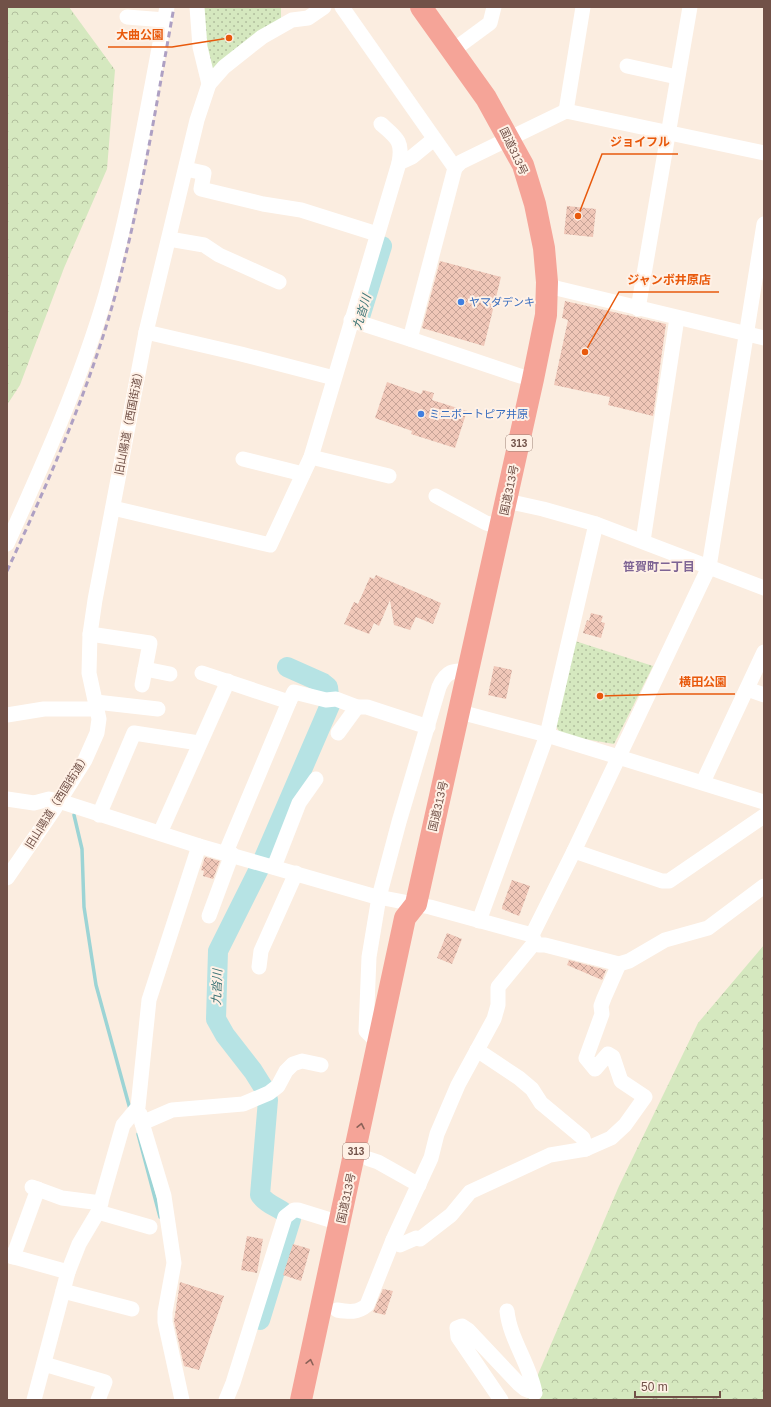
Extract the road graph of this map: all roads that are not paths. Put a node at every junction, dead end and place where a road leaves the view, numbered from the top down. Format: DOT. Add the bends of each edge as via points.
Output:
graph roads {
  1 [pos="196,7"];
  2 [pos="324,7"];
  3 [pos="342,7"];
  4 [pos="421,7"];
  5 [pos="494,7"];
  6 [pos="583,7"];
  7 [pos="690,7"];
  8 [pos="166,14"];
  9 [pos="290,14"];
  10 [pos="127,17"];
  11 [pos="452,51"];
  12 [pos="627,66"];
  13 [pos="677,77"];
  14 [pos="209,84"];
  15 [pos="566,112"];
  16 [pos="381,124"];
  17 [pos="668,133"];
  18 [pos="434,139"];
  19 [pos="510,139"];
  20 [pos="764,152"];
  21 [pos="399,163"];
  22 [pos="455,168"];
  23 [pos="186,169"];
  24 [pos="764,224"];
  25 [pos="377,234"];
  26 [pos="169,239"];
  27 [pos="279,282"];
  28 [pos="547,282"];
  29 [pos="638,309"];
  30 [pos="677,318"];
  31 [pos="356,322"];
  32 [pos="146,332"];
  33 [pos="746,334"];
  34 [pos="410,338"];
  35 [pos="764,338"];
  36 [pos="334,378"];
  37 [pos="533,379"];
  38 [pos="311,457"];
  39 [pos="242,459"];
  40 [pos="303,474"];
  41 [pos="389,476"];
  42 [pos="436,496"];
  43 [pos="507,501"];
  44 [pos="113,508"];
  45 [pos="596,524"];
  46 [pos="501,527"];
  47 [pos="643,541"];
  48 [pos="7,544"];
  49 [pos="709,567"];
  50 [pos="764,588"];
  51 [pos="90,634"];
  52 [pos="764,652"];
  53 [pos="145,669"];
  54 [pos="469,671"];
  55 [pos="202,673"];
  56 [pos="170,674"];
  57 [pos="228,681"];
  58 [pos="142,685"];
  59 [pos="747,690"];
  60 [pos="764,695"];
  61 [pos="289,702"];
  62 [pos="96,706"];
  63 [pos="357,708"];
  64 [pos="158,709"];
  65 [pos="460,712"];
  66 [pos="7,715"];
  67 [pos="428,727"];
  68 [pos="338,734"];
  69 [pos="547,735"];
  70 [pos="199,743"];
  71 [pos="618,757"];
  72 [pos="316,780"];
  73 [pos="703,782"];
  74 [pos="7,800"];
  75 [pos="59,801"];
  76 [pos="764,802"];
  77 [pos="99,815"];
  78 [pos="764,816"];
  79 [pos="160,833"];
  80 [pos="199,846"];
  81 [pos="574,851"];
  82 [pos="229,853"];
  83 [pos="265,864"];
  84 [pos="296,873"];
  85 [pos="7,878"];
  86 [pos="764,886"];
  87 [pos="380,897"];
  88 [pos="416,904"];
  89 [pos="209,916"];
  90 [pos="479,920"];
  91 [pos="533,939"];
  92 [pos="619,964"];
  93 [pos="259,967"];
  94 [pos="379,1044"];
  95 [pos="477,1050"];
  96 [pos="322,1065"];
  97 [pos="134,1111"];
  98 [pos="142,1123"];
  99 [pos="586,1149"];
  100 [pos="369,1159"];
  101 [pos="419,1185"];
  102 [pos="100,1208"];
  103 [pos="340,1223"];
  104 [pos="150,1227"];
  105 [pos="393,1240"];
  106 [pos="10,1256"];
  107 [pos="68,1272"];
  108 [pos="63,1291"];
  109 [pos="132,1309"];
  110 [pos="337,1310"];
  111 [pos="507,1311"];
  112 [pos="44,1364"];
  113 [pos="34,1400"];
  114 [pos="98,1400"];
  115 [pos="182,1400"];
  116 [pos="226,1400"];
  117 [pos="301,1400"];
  118 [pos="317,1400"];
  119 [pos="501,1400"];
  1 -- 14 [label="street" via="200,47"];
  2 -- 9 [label="street, 旧山陽道（西国街道）" via="308,18"];
  3 -- 18 [label="street"];
  4 -- 11 [label="highway, 国道313号 / 313"];
  5 -- 11 [label="street" via="490,23"];
  6 -- 15 [label="street"];
  7 -- 13 [label="street"];
  8 -- 10 [label="street"];
  8 -- 48 [label="street" via="145,130 106,294 88,352 63,416"];
  9 -- 14 [label="street, 旧山陽道（西国街道）" via="224,67"];
  11 -- 19 [label="highway, 国道313号 / 313" via="486,98"];
  12 -- 13 [label="street"];
  13 -- 17 [label="street"];
  14 -- 23 [label="street, 旧山陽道（西国街道）" via="197,120"];
  15 -- 17 [label="street"];
  15 -- 19 [label="street"];
  16 -- 21 [label="street" via="397,138 402,150"];
  17 -- 20 [label="street"];
  17 -- 29 [label="street"];
  18 -- 21 [label="street" via="412,157"];
  18 -- 22 [label="street"];
  19 -- 22 [label="street" via="461,162"];
  19 -- 28 [label="highway, 国道313号 / 313" via="523,165 535,204 544,248"];
  21 -- 25 [label="street"];
  22 -- 34 [label="street"];
  23 -- 25 [label="street" via="204,173 201,189 262,204 301,210"];
  23 -- 26 [label="street, 旧山陽道（西国街道）"];
  24 -- 33 [label="street"];
  25 -- 31 [label="street"];
  26 -- 27 [label="street" via="204,246"];
  26 -- 32 [label="street, 旧山陽道（西国街道）"];
  28 -- 29 [label="street" via="556,288"];
  28 -- 37 [label="highway, 国道313号 / 313" via="546,315"];
  29 -- 30 [label="street"];
  30 -- 33 [label="street"];
  30 -- 47 [label="street"];
  31 -- 34 [label="street"];
  31 -- 36 [label="street"];
  32 -- 36 [label="street"];
  32 -- 44 [label="street, 旧山陽道（西国街道）"];
  33 -- 35 [label="street"];
  33 -- 49 [label="street"];
  34 -- 37 [label="street"];
  36 -- 38 [label="street"];
  37 -- 43 [label="highway, 国道313号 / 313"];
  38 -- 40 [label="street"];
  38 -- 41 [label="street"];
  39 -- 40 [label="street"];
  40 -- 44 [label="street" via="270,545"];
  42 -- 46 [label="street" via="486,523"];
  43 -- 45 [label="street"];
  43 -- 46 [label="highway, 国道313号 / 313"];
  44 -- 51 [label="street, 旧山陽道（西国街道）"];
  45 -- 47 [label="street"];
  45 -- 69 [label="street"];
  46 -- 54 [label="highway, 国道313号 / 313"];
  47 -- 49 [label="street"];
  49 -- 50 [label="street"];
  49 -- 71 [label="street"];
  51 -- 53 [label="street" via="150,643"];
  51 -- 62 [label="street, 旧山陽道（西国街道）" via="89,673"];
  52 -- 59 [label="street"];
  53 -- 56 [label="street"];
  53 -- 58 [label="street"];
  54 -- 65 [label="highway, 国道313号 / 313"];
  54 -- 67 [label="street" via="451,672 442,682"];
  55 -- 57 [label="street"];
  57 -- 61 [label="street"];
  57 -- 70 [label="street"];
  59 -- 60 [label="street"];
  59 -- 73 [label="street"];
  61 -- 63 [label="street" via="294,692"];
  61 -- 82 [label="street"];
  62 -- 64 [label="street"];
  62 -- 66 [label="street" via="44,709"];
  62 -- 75 [label="street, 旧山陽道（西国街道）" via="98,725 92,746"];
  63 -- 67 [label="street" via="367,707"];
  63 -- 68 [label="street"];
  65 -- 69 [label="street"];
  65 -- 88 [label="highway, 国道313号 / 313"];
  67 -- 87 [label="street" via="399,822"];
  69 -- 71 [label="street"];
  69 -- 90 [label="street"];
  70 -- 77 [label="street" via="134,733"];
  70 -- 79 [label="street"];
  71 -- 73 [label="street"];
  71 -- 81 [label="street"];
  72 -- 83 [label="street"];
  73 -- 76 [label="street"];
  74 -- 75 [label="street" via="29,803 48,799"];
  75 -- 77 [label="street"];
  75 -- 85 [label="street, 旧山陽道（西国街道）"];
  77 -- 79 [label="street"];
  78 -- 81 [label="street" via="665,882"];
  79 -- 80 [label="street"];
  80 -- 82 [label="street"];
  80 -- 97 [label="street" via="149,1000"];
  81 -- 91 [label="street"];
  82 -- 83 [label="street"];
  82 -- 89 [label="street"];
  83 -- 84 [label="street"];
  84 -- 87 [label="street"];
  84 -- 93 [label="street" via="261,951"];
  86 -- 92 [label="street" via="708,928 665,940"];
  87 -- 88 [label="street"];
  87 -- 94 [label="street" via="368,957 366,1031"];
  88 -- 90 [label="street"];
  88 -- 94 [label="highway, 国道313号 / 313" via="406,918"];
  88 -- 100 [label="highway, 国道313号 / 313" via="419,918"];
  90 -- 91 [label="street"];
  91 -- 92 [label="street" via="539,945"];
  91 -- 95 [label="street" via="498,987 496,1012"];
  92 -- 99 [label="street" via="604,998 602,1014 586,1058 595,1069 608,1054 613,1057 621,1081 645,1098 625,1125 611,1138"];
  103 -- 94 [label="highway, 国道313号 / 313, one-way"];
  95 -- 99 [label="street" via="519,1078 541,1103 583,1138"];
  95 -- 101 [label="street" via="455,1092"];
  96 -- 98 [label="street" via="302,1061 293,1064 278,1086 265,1095 243,1104 172,1110"];
  97 -- 98 [label="street"];
  97 -- 102 [label="street" via="122,1125"];
  98 -- 115 [label="street" via="164,1196 174,1263 165,1322"];
  99 -- 105 [label="street" via="550,1155 470,1192 451,1215 420,1239 416,1238 400,1245"];
  100 -- 101 [label="street"];
  100 -- 110 [label="highway, 国道313号 / 313"];
  101 -- 105 [label="street"];
  102 -- 104 [label="street"];
  102 -- 106 [label="street" via="35,1188"];
  102 -- 107 [label="street" via="79,1244"];
  103 -- 116 [label="street" via="298,1210 288,1214"];
  117 -- 103 [label="highway, 国道313号 / 313, one-way"];
  105 -- 110 [label="street" via="367,1304 357,1311"];
  106 -- 107 [label="street"];
  107 -- 108 [label="street"];
  108 -- 109 [label="street"];
  108 -- 112 [label="street"];
  110 -- 118 [label="highway, 国道313号 / 313"];
  111 -- 119 [label="street" via="508,1323 532,1376 535,1393 519,1384 468,1330 462,1326 456,1328 458,1337"];
  112 -- 113 [label="street"];
  112 -- 114 [label="street" via="105,1382"];
}
